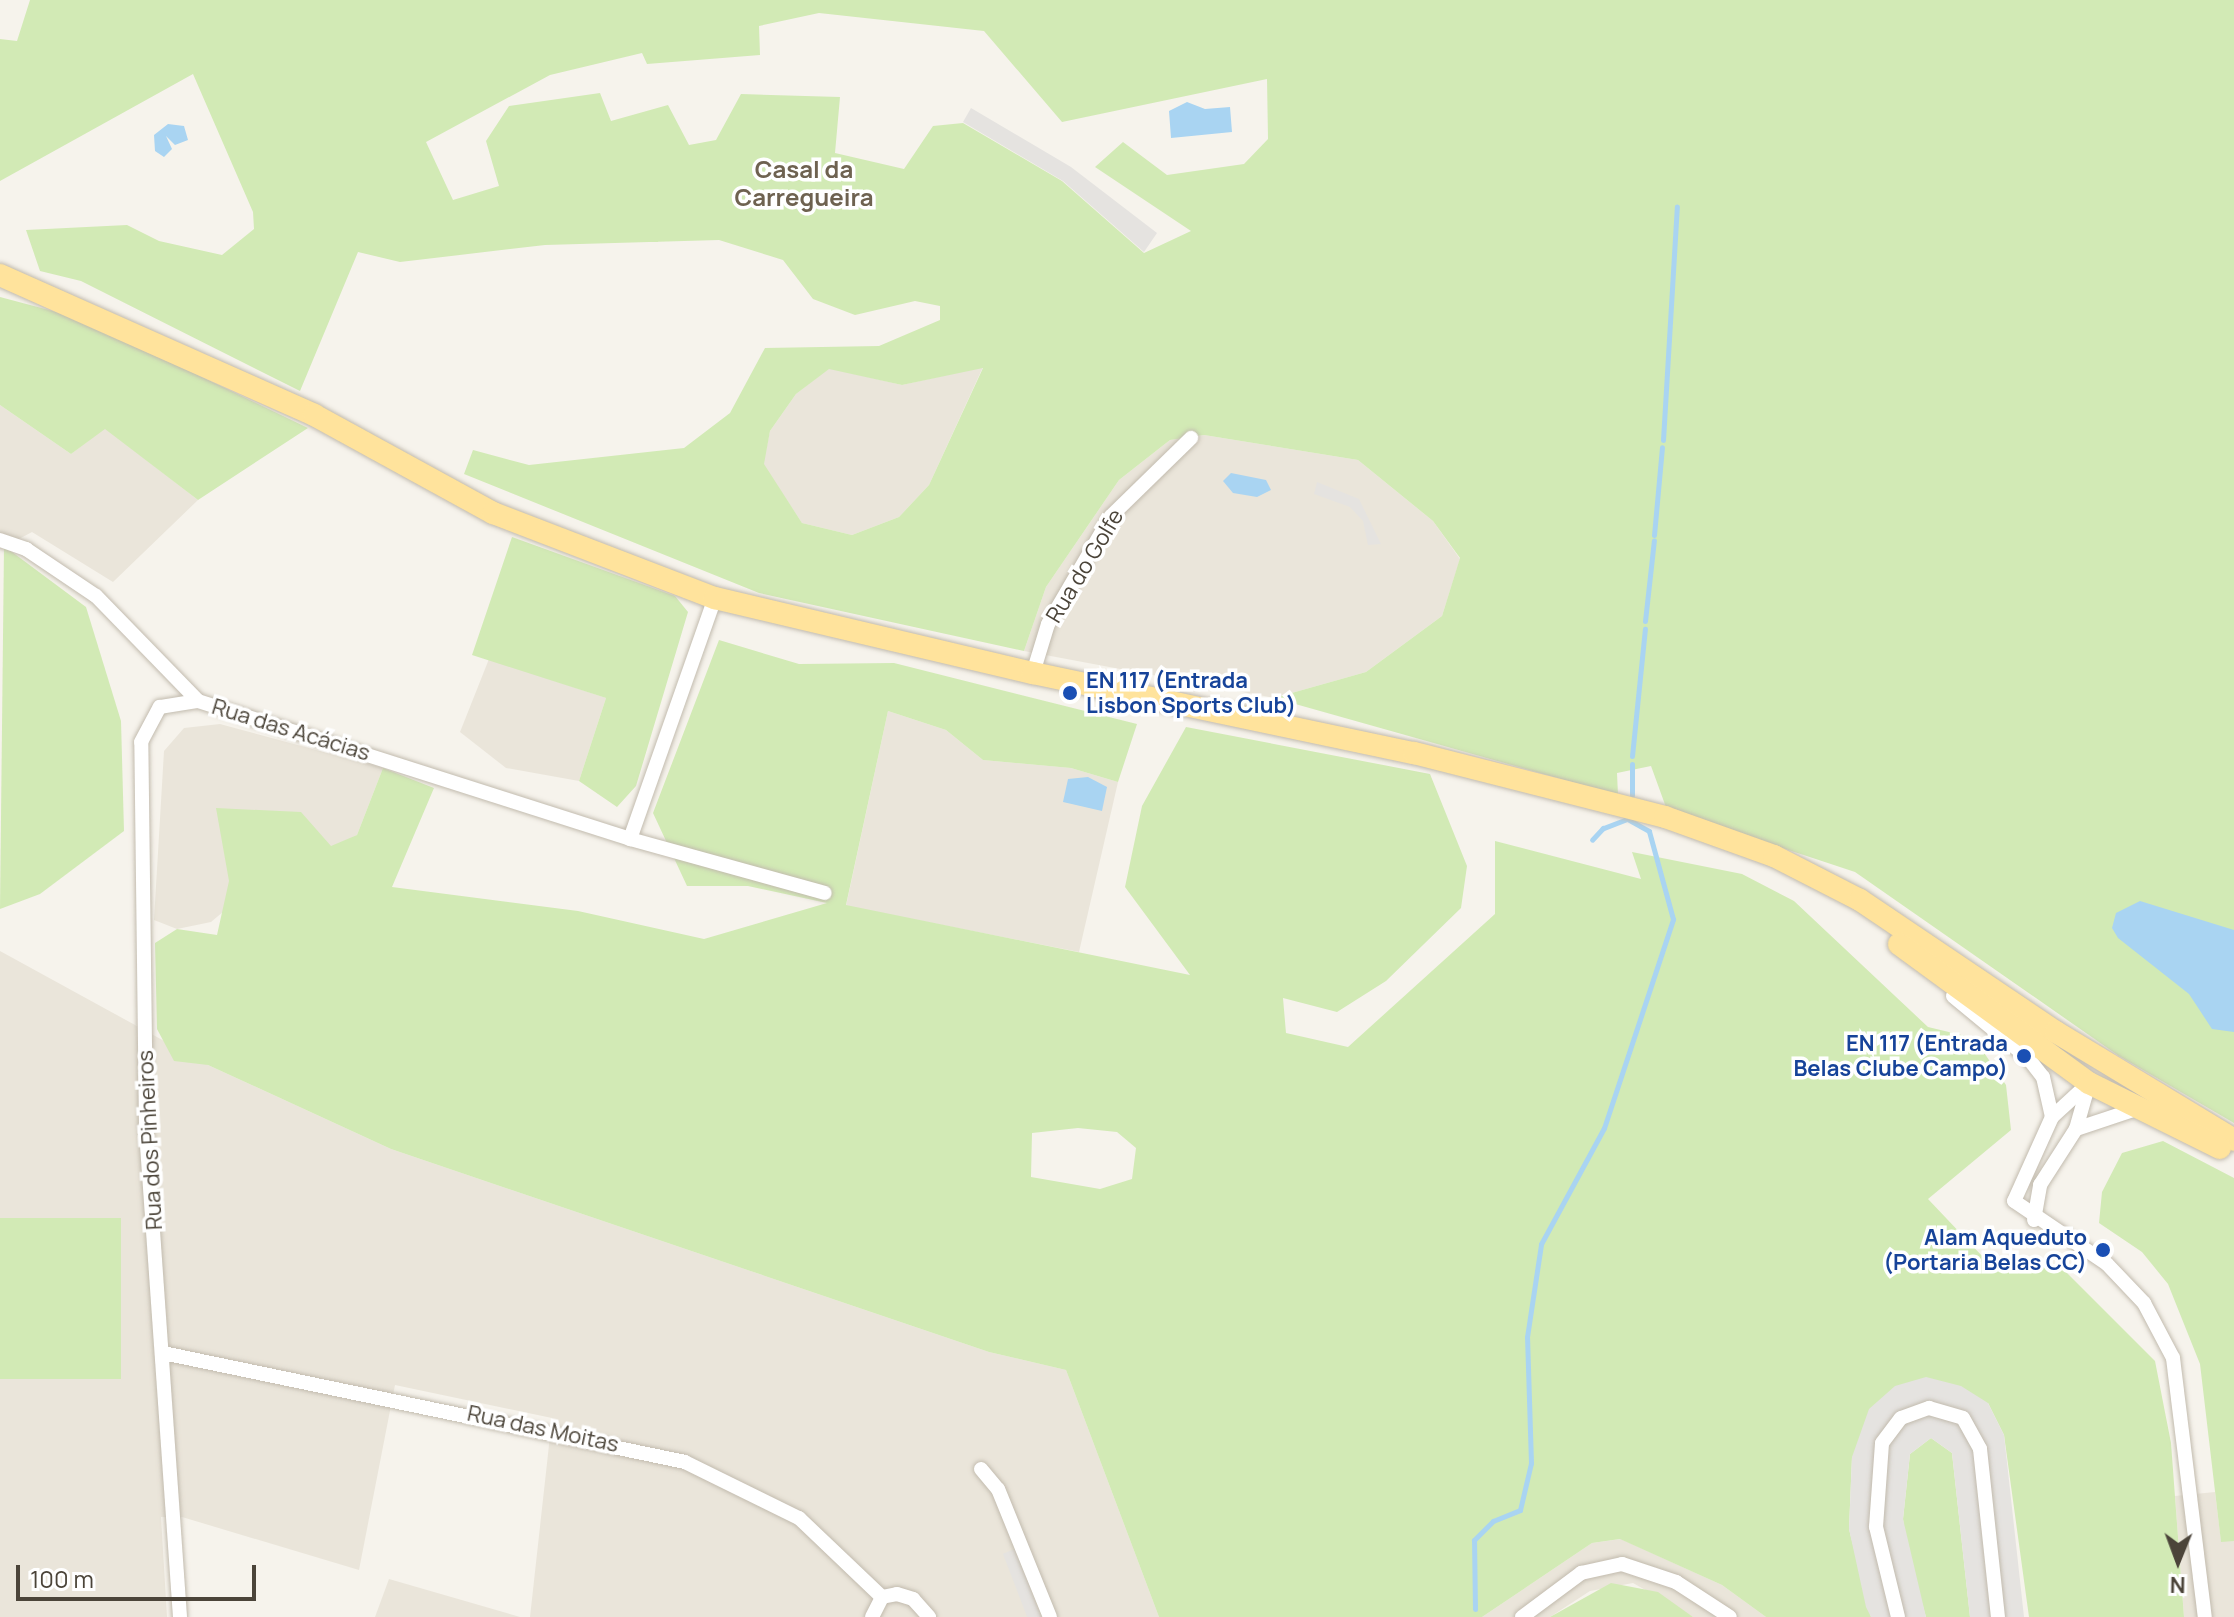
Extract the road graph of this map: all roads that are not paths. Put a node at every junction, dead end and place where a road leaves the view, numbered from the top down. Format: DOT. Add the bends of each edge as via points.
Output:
graph roads {
  1 [pos="0,275"];
  2 [pos="1191,438"];
  3 [pos="0,540"];
  4 [pos="715,598"];
  5 [pos="1033,673"];
  6 [pos="198,701"];
  7 [pos="630,839"];
  8 [pos="1774,856"];
  9 [pos="825,893"];
  10 [pos="1921,960"];
  11 [pos="2072,1042"];
  12 [pos="2089,1083"];
  13 [pos="2141,1109"];
  14 [pos="2052,1117"];
  15 [pos="2076,1129"];
  16 [pos="2213,1129"];
  17 [pos="2234,1140"];
  18 [pos="2234,1154"];
  19 [pos="2034,1220"];
  20 [pos="163,1353"];
  21 [pos="981,1469"];
  22 [pos="882,1597"];
  23 [pos="180,1617"];
  24 [pos="872,1617"];
  25 [pos="929,1617"];
  26 [pos="1050,1617"];
  27 [pos="1522,1617"];
  28 [pos="1730,1617"];
  29 [pos="1898,1617"];
  30 [pos="1998,1617"];
  31 [pos="2205,1617"];
  1 -- 4 [label="main road" via="314,415 493,513"];
  2 -- 5 [label="street, Rua do Golfe" via="1111,516 1048,624"];
  3 -- 6 [label="street, Rua das Acácias" via="39,557 96,596"];
  4 -- 5 [label="main road"];
  4 -- 7 [label="street"];
  5 -- 8 [label="main road" via="1512,777 1665,817"];
  6 -- 7 [label="street, Rua das Acácias"];
  6 -- 20 [label="street, Rua dos Pinheiros" via="160,707 141,742 146,1126"];
  7 -- 9 [label="street, Rua das Acácias"];
  8 -- 10 [label="main road"];
  8 -- 11 [label="main road" via="1860,900"];
  10 -- 12 [label="main road"];
  10 -- 14 [label="street" via="2028,1058 2043,1077"];
  11 -- 12 [label="main road"];
  11 -- 16 [label="main road"];
  12 -- 13 [label="main road"];
  12 -- 14 [label="street"];
  12 -- 15 [label="street"];
  12 -- 16 [label="main road" via="2118,1086"];
  13 -- 15 [label="street"];
  13 -- 18 [label="main road"];
  14 -- 19 [label="street" via="2014,1201"];
  15 -- 19 [label="street" via="2040,1185"];
  16 -- 17 [label="main road"];
  19 -- 31 [label="street" via="2084,1247 2129,1287 2173,1358"];
  20 -- 22 [label="street, Rua das Moitas" via="685,1462 799,1518"];
  20 -- 23 [label="street, Rua dos Pinheiros"];
  21 -- 26 [label="street" via="1004,1500"];
  22 -- 24 [label="street"];
  22 -- 25 [label="street" via="913,1599"];
  27 -- 28 [label="street" via="1581,1573 1622,1564 1676,1582"];
  29 -- 30 [label="street" via="1876,1527 1882,1443 1901,1418 1929,1408 1963,1418 1980,1449"];
}
